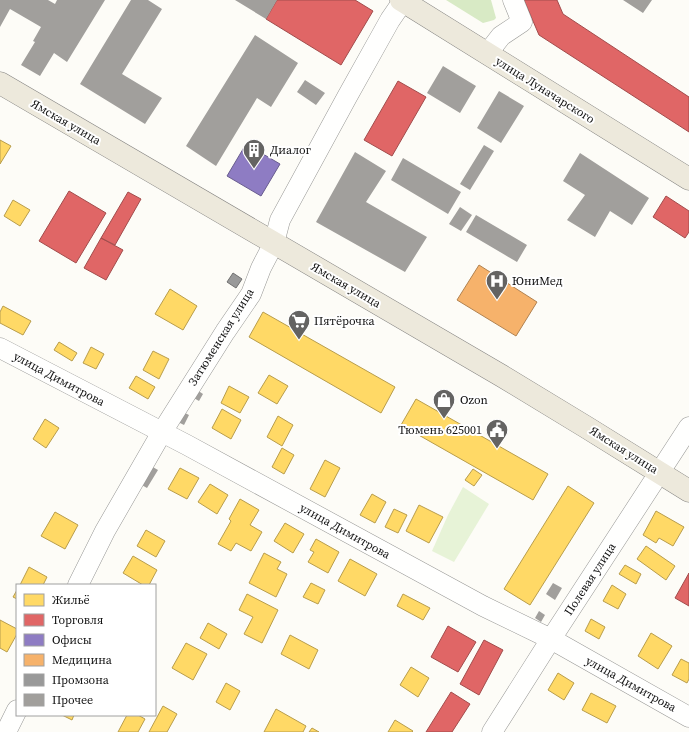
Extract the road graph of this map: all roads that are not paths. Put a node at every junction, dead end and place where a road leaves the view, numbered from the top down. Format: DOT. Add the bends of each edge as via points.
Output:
graph roads {
  1 [pos="402,0"];
  2 [pos="513,0"];
  3 [pos="487,54"];
  4 [pos="0,83"];
  5 [pos="689,179"];
  6 [pos="274,243"];
  7 [pos="0,348"];
  8 [pos="689,427"];
  9 [pos="162,432"];
  10 [pos="660,472"];
  11 [pos="689,491"];
  12 [pos="78,584"];
  13 [pos="551,639"];
  14 [pos="689,717"];
  15 [pos="492,732"];
  1 -- 3 [label="main road, улица Луначарского"];
  1 -- 6 [label="street, Затюменская улица" via="280,220"];
  2 -- 3 [label="street" via="522,22 501,36"];
  3 -- 5 [label="main road, улица Луначарского"];
  4 -- 6 [label="main road, Ямская улица"];
  6 -- 9 [label="street, Затюменская улица" via="251,294"];
  6 -- 10 [label="main road, Ямская улица"];
  7 -- 9 [label="street, улица Димитрова"];
  8 -- 10 [label="street, Полевая улица"];
  9 -- 12 [label="street, Затюменская улица" via="105,531"];
  9 -- 13 [label="street, улица Димитрова" via="483,606"];
  10 -- 11 [label="main road, Ямская улица"];
  10 -- 13 [label="street, Полевая улица"];
  13 -- 14 [label="street, улица Димитрова"];
  13 -- 15 [label="street, Полевая улица"];
}
